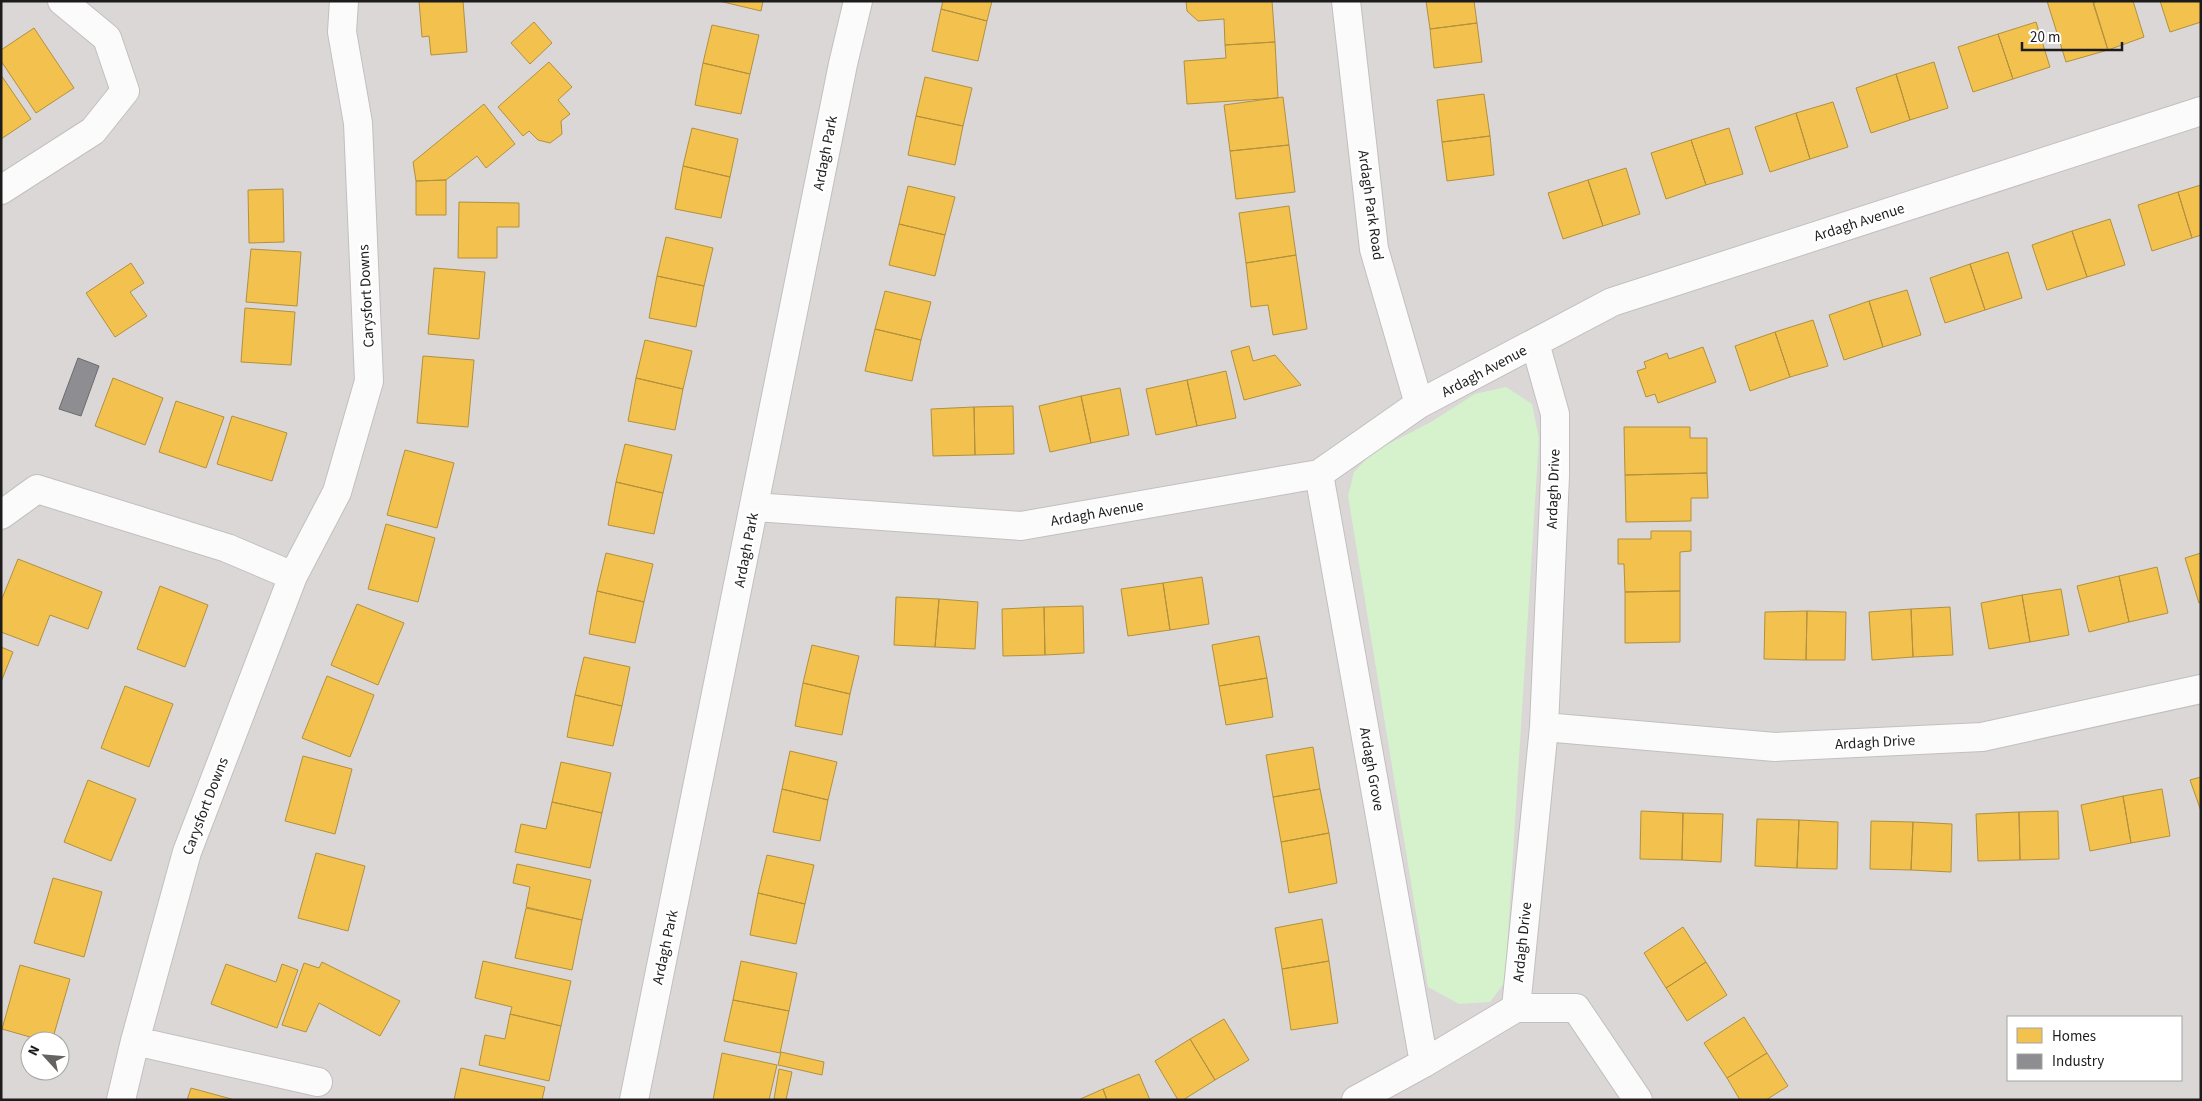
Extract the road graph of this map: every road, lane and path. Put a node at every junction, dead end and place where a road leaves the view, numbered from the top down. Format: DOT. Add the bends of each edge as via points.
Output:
graph roads {
  1 [pos="62,1"];
  2 [pos="344,1"];
  3 [pos="858,1"];
  4 [pos="1346,1"];
  5 [pos="2201,111"];
  6 [pos="1,190"];
  7 [pos="1535,344"];
  8 [pos="1420,404"];
  9 [pos="1319,474"];
  10 [pos="754,507"];
  11 [pos="1,515"];
  12 [pos="293,576"];
  13 [pos="2201,690"];
  14 [pos="1544,727"];
  15 [pos="1516,1008"];
  16 [pos="135,1041"];
  17 [pos="1424,1063"];
  18 [pos="318,1082"];
  19 [pos="121,1100"];
  20 [pos="634,1100"];
  21 [pos="1356,1100"];
  22 [pos="1638,1100"];
  1 -- 6 [label="street" via="107,38 125,91 93,131"];
  2 -- 12 [label="street, Carysfort Downs" via="342,32 358,123 369,381 337,492"];
  3 -- 10 [label="street, Ardagh Park"];
  4 -- 8 [label="street, Ardagh Park Road" via="1374,249"];
  5 -- 7 [label="street, Ardagh Avenue" via="1612,302"];
  7 -- 8 [label="street, Ardagh Avenue"];
  7 -- 14 [label="street, Ardagh Drive" via="1555,414"];
  8 -- 9 [label="street, Ardagh Avenue"];
  9 -- 10 [label="street, Ardagh Avenue" via="1021,526"];
  9 -- 17 [label="street, Ardagh Grove"];
  10 -- 20 [label="street, Ardagh Park"];
  11 -- 12 [label="street" via="37,489 227,548"];
  12 -- 16 [label="street, Carysfort Downs" via="187,852"];
  13 -- 14 [label="street, Ardagh Drive" via="1982,737 1775,747"];
  14 -- 15 [label="street, Ardagh Drive"];
  15 -- 17 [label="street"];
  15 -- 22 [label="street" via="1576,1008"];
  16 -- 18 [label="street"];
  16 -- 19 [label="street, Carysfort Downs"];
  17 -- 21 [label="street"];
}
